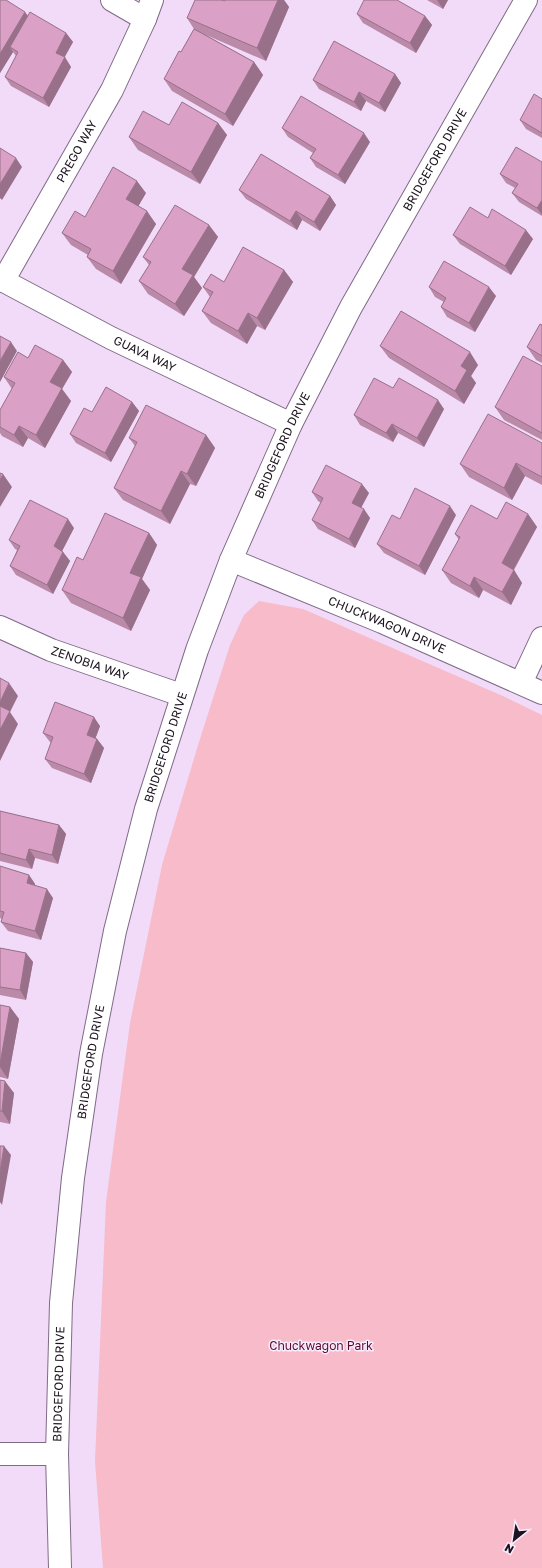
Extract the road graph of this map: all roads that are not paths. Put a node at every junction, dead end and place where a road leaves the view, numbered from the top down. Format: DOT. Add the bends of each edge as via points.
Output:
graph roads {
  1 [pos="112,0"];
  2 [pos="526,0"];
  3 [pos="149,10"];
  4 [pos="2,280"];
  5 [pos="291,424"];
  6 [pos="232,560"];
  7 [pos="0,626"];
  8 [pos="542,638"];
  9 [pos="521,683"];
  10 [pos="542,693"];
  11 [pos="181,695"];
  12 [pos="0,1454"];
  13 [pos="57,1454"];
  14 [pos="60,1568"];
  1 -- 3 [label="street, PREGO WAY"];
  2 -- 5 [label="street, BRIDGEFORD DRIVE" via="351,307"];
  3 -- 4 [label="street, PREGO WAY" via="112,90"];
  4 -- 5 [label="street, GUAVA WAY" via="110,338"];
  5 -- 6 [label="street, BRIDGEFORD DRIVE"];
  6 -- 9 [label="street, CHUCKWAGON DRIVE"];
  6 -- 11 [label="street, BRIDGEFORD DRIVE"];
  7 -- 11 [label="street, ZENOBIA WAY" via="51,650"];
  8 -- 9 [label="street"];
  9 -- 10 [label="street, CHUCKWAGON DRIVE"];
  11 -- 13 [label="street, BRIDGEFORD DRIVE" via="146,809 115,931 91,1054 73,1178 61,1303"];
  12 -- 13 [label="street"];
  13 -- 14 [label="street, BRIDGEFORD DRIVE"];
}
